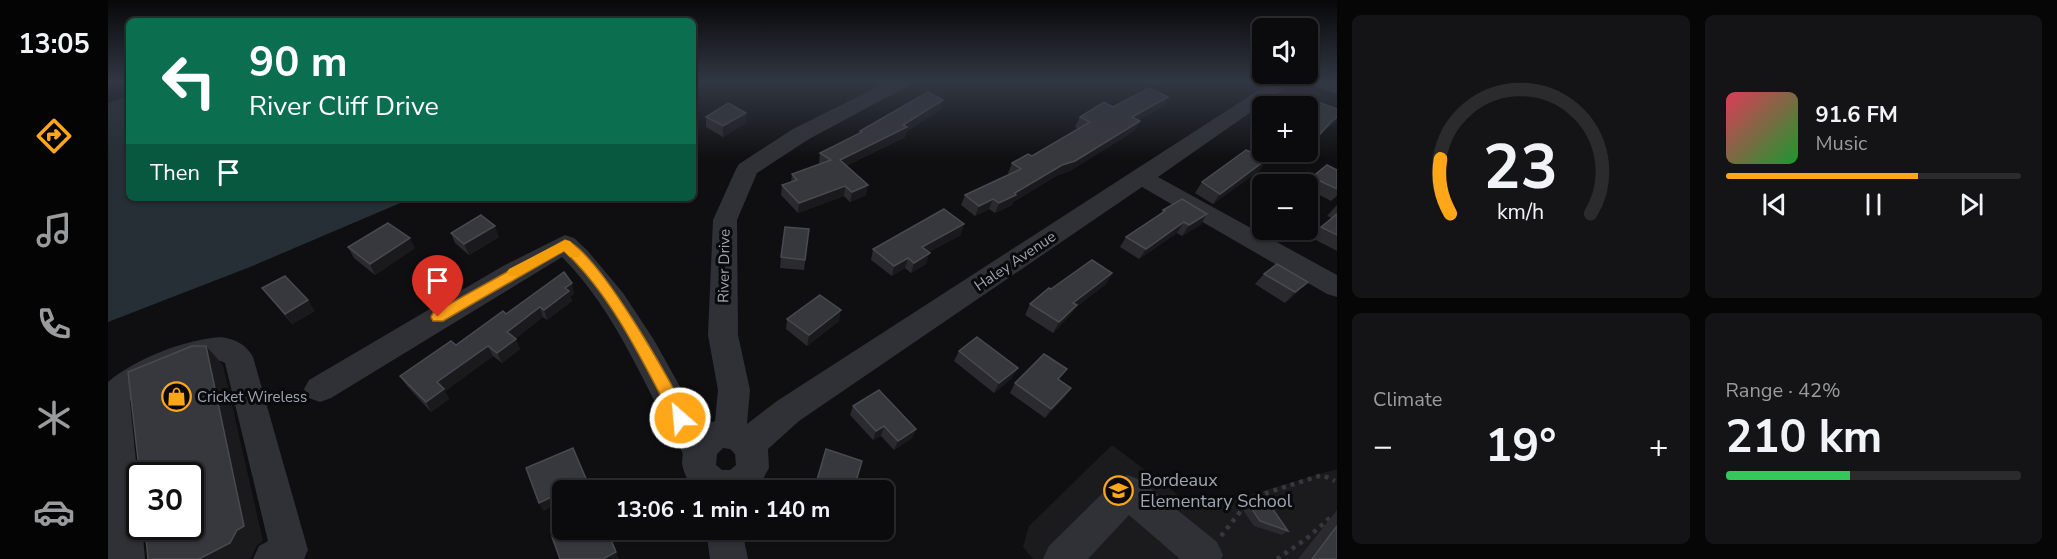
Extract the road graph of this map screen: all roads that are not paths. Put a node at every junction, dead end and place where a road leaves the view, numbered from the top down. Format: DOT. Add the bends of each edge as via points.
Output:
graph roads {
  1 [pos="851,108"];
  2 [pos="1245,108"];
  3 [pos="1141,177"];
  4 [pos="1337,287"];
  5 [pos="320,389"];
  6 [pos="727,443"];
  7 [pos="709,480"];
  8 [pos="741,480"];
  9 [pos="726,540"];
  10 [pos="1203,557"];
  11 [pos="126,559"];
  12 [pos="272,559"];
  13 [pos="729,559"];
  14 [pos="1062,559"];
  1 -- 6 [label="street, River Drive" via="747,169 725,220 723,335 734,390"];
  2 -- 3 [label="street, Haley Avenue"];
  3 -- 4 [label="street"];
  3 -- 6 [label="street, Haley Avenue" via="788,411"];
  5 -- 6 [label="street" via="565,244 585,263 616,307 652,363 691,437"];
  6 -- 7 [label="street" via="698,459 701,473"];
  6 -- 8 [label="street" via="754,457 750,474"];
  9 -- 13 [label="street"];
  10 -- 14 [label="street" via="1128,492"];
  11 -- 12 [label="street" via="114,396 128,384 166,365 222,348 238,357 289,550"];
}
